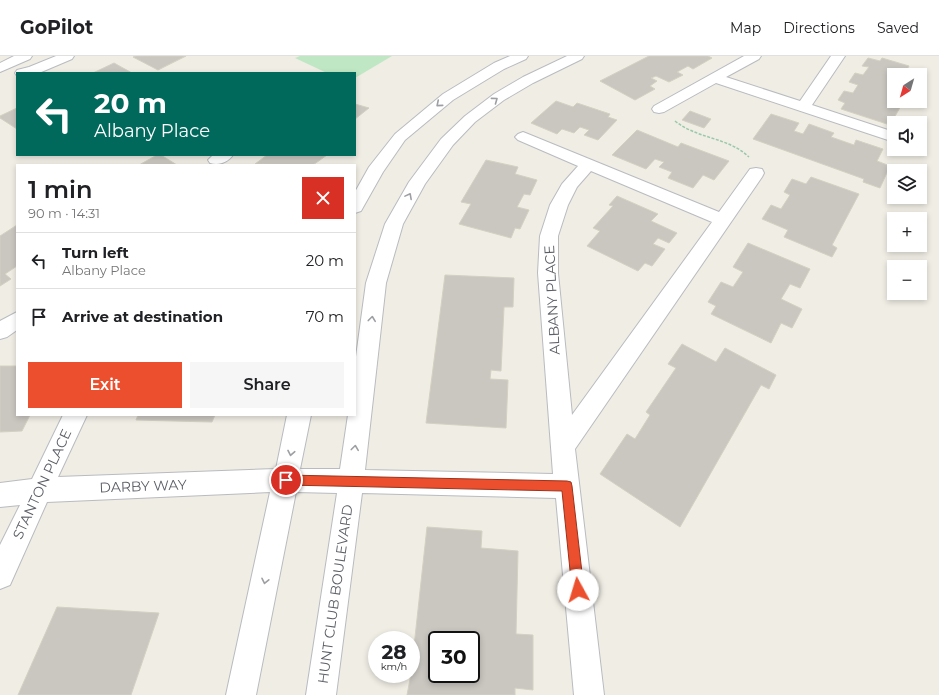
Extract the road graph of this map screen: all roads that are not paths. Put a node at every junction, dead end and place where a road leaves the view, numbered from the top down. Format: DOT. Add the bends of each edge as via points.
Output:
graph roads {
  1 [pos="26,56"];
  2 [pos="67,56"];
  3 [pos="521,56"];
  4 [pos="754,56"];
  5 [pos="838,56"];
  6 [pos="568,58"];
  7 [pos="0,68"];
  8 [pos="26,72"];
  9 [pos="16,74"];
  10 [pos="715,78"];
  11 [pos="0,79"];
  12 [pos="803,107"];
  13 [pos="661,108"];
  14 [pos="887,135"];
  15 [pos="523,137"];
  16 [pos="589,164"];
  17 [pos="756,173"];
  18 [pos="356,205"];
  19 [pos="723,220"];
  20 [pos="16,321"];
  21 [pos="0,331"];
  22 [pos="0,337"];
  23 [pos="16,337"];
  24 [pos="75,416"];
  25 [pos="299,416"];
  26 [pos="563,447"];
  27 [pos="286,480"];
  28 [pos="351,481"];
  29 [pos="567,486"];
  30 [pos="39,490"];
  31 [pos="0,495"];
  32 [pos="0,575"];
  33 [pos="241,695"];
  34 [pos="321,695"];
  35 [pos="589,695"];
  1 -- 7 [label="street"];
  2 -- 8 [label="street"];
  3 -- 18 [label="street, one-way" via="499,66 448,98 400,137 375,171"];
  4 -- 10 [label="street"];
  5 -- 12 [label="street"];
  28 -- 6 [label="street, HUNT CLUB BOULEVARD, one-way" via="376,283 394,224 417,182 447,142 470,119 498,97"];
  9 -- 11 [label="street"];
  10 -- 12 [label="street"];
  10 -- 13 [label="street"];
  12 -- 14 [label="street"];
  15 -- 16 [label="street"];
  16 -- 19 [label="street"];
  16 -- 26 [label="street, ALBANY PLACE" via="570,184 559,205 549,236 548,273"];
  17 -- 19 [label="street"];
  19 -- 26 [label="street"];
  20 -- 21 [label="street"];
  22 -- 23 [label="street"];
  24 -- 30 [label="street, STANTON PLACE"];
  25 -- 27 [label="street, one-way"];
  26 -- 29 [label="street, ALBANY PLACE"];
  27 -- 28 [label="street"];
  27 -- 30 [label="street, DARBY WAY"];
  27 -- 33 [label="street, one-way"];
  28 -- 29 [label="street"];
  28 -- 34 [label="street, HUNT CLUB BOULEVARD"];
  29 -- 35 [label="street, ALBANY PLACE"];
  30 -- 31 [label="street, DARBY WAY"];
  30 -- 32 [label="street, STANTON PLACE"];
}
